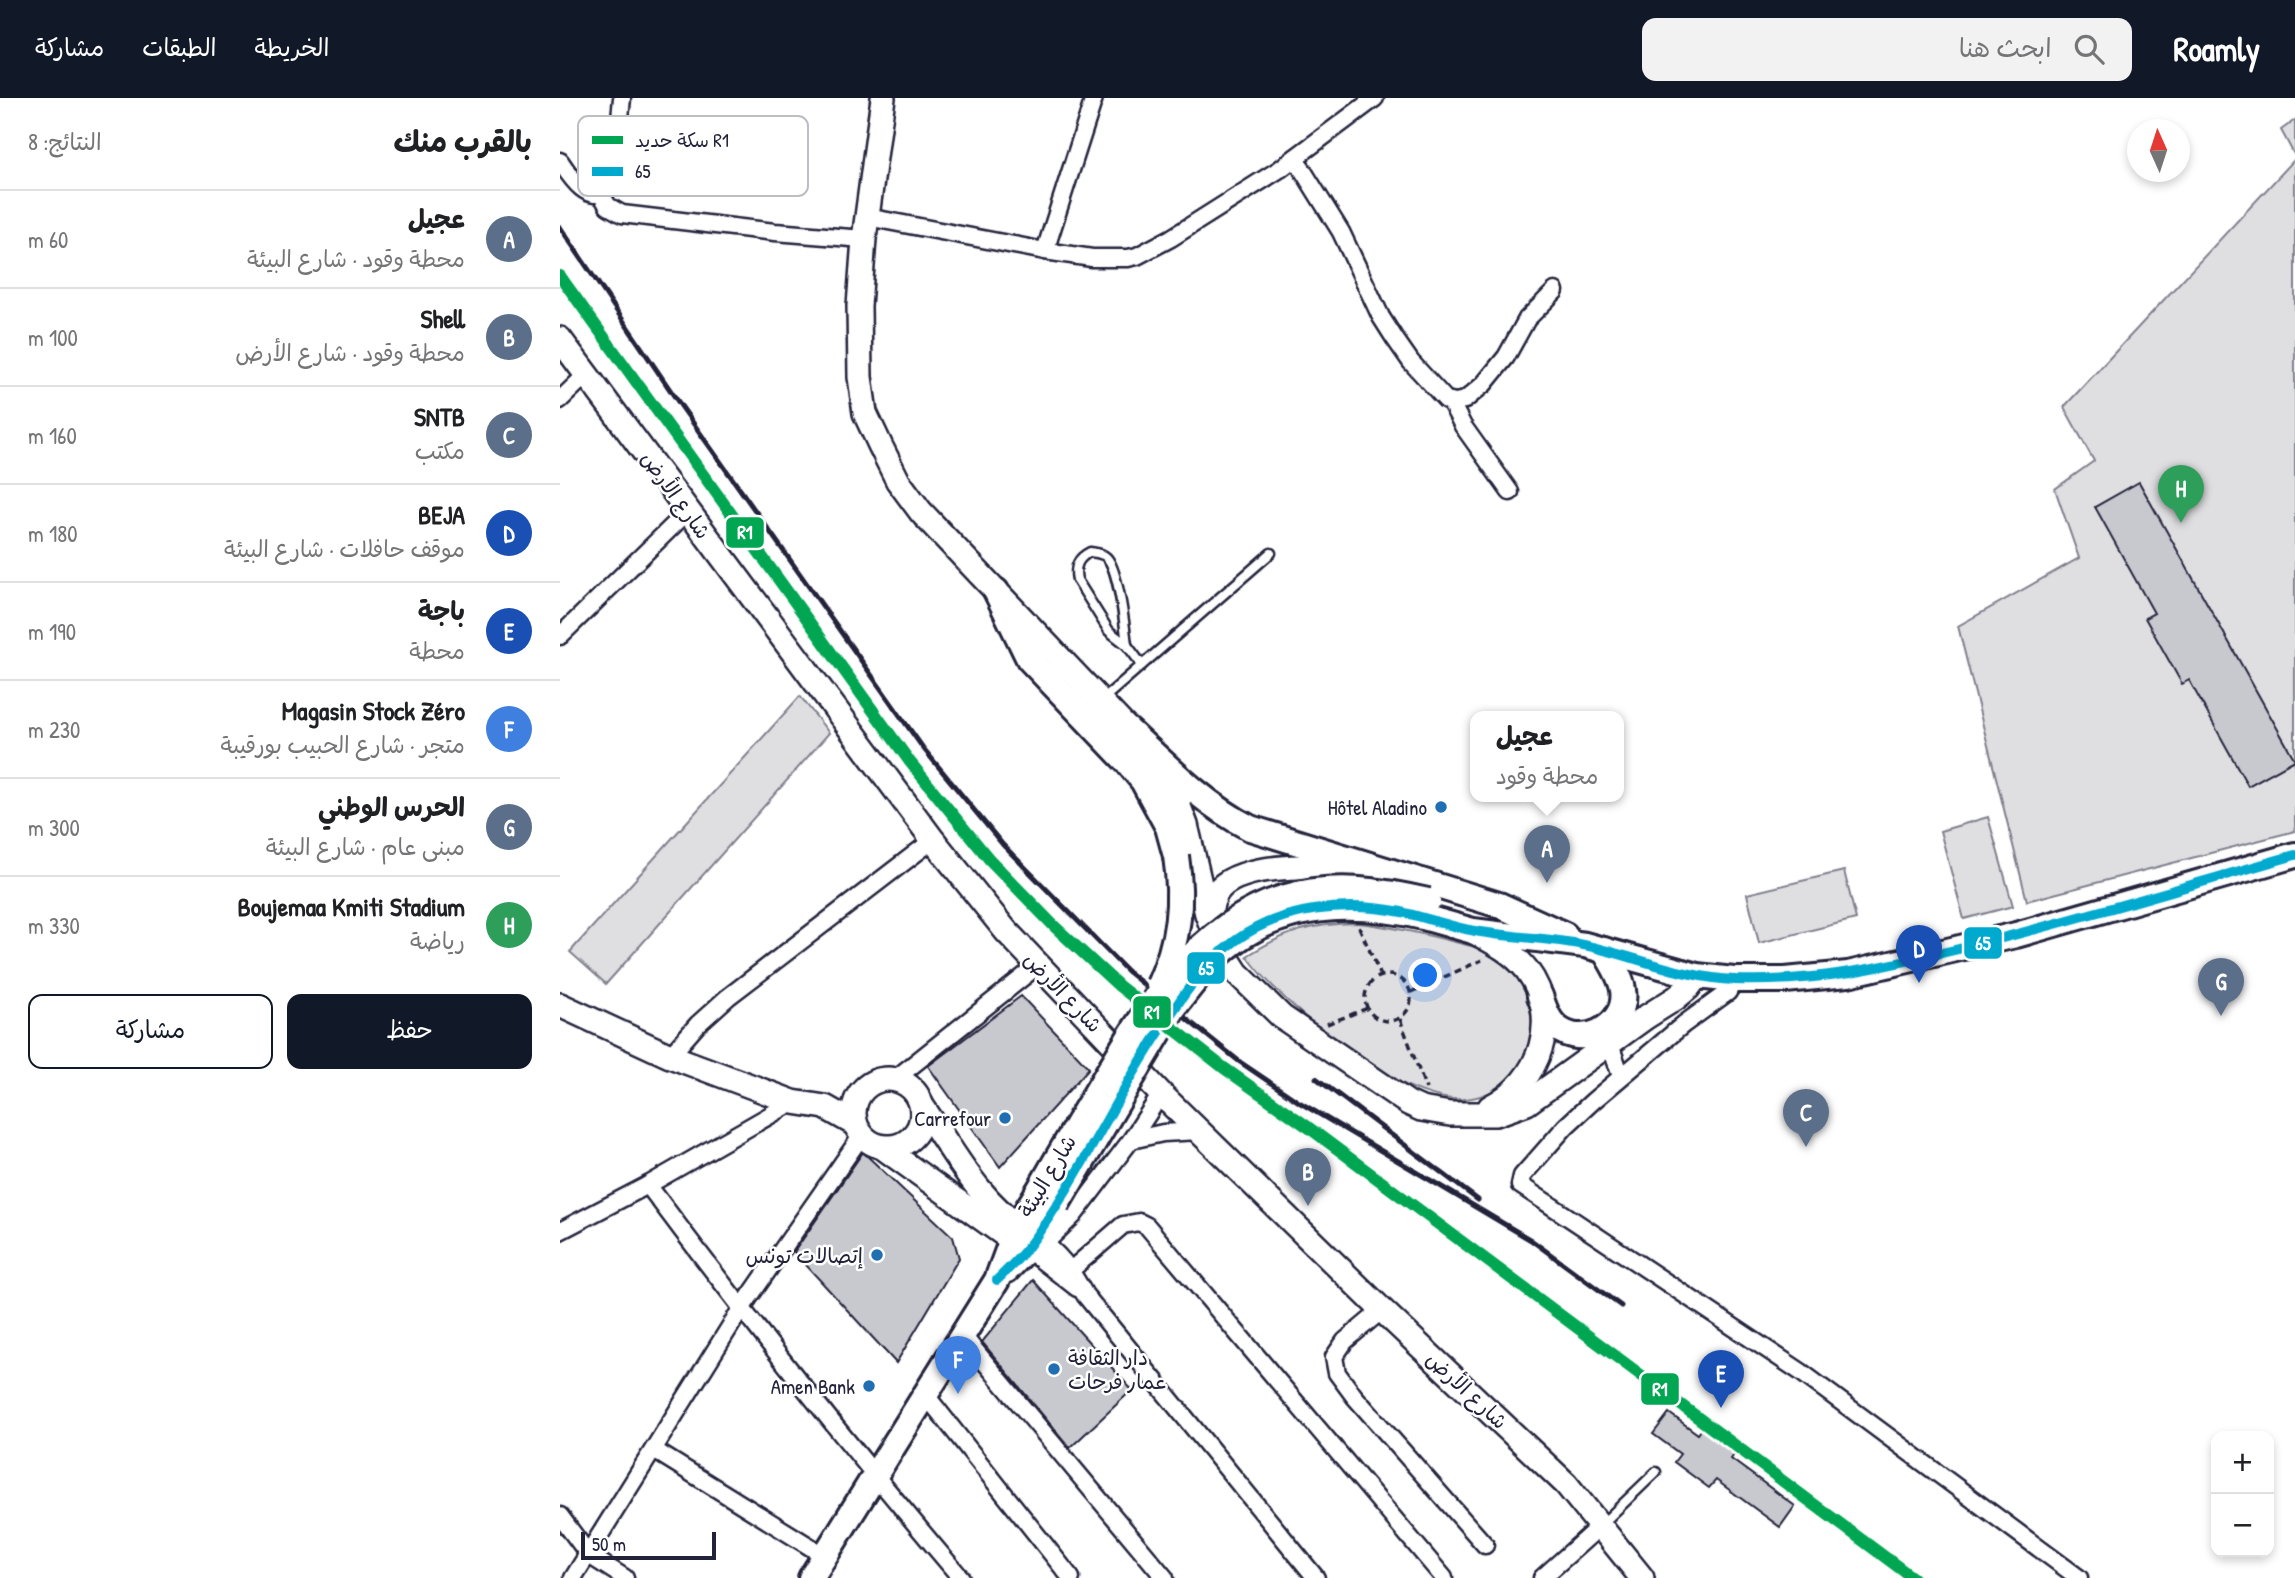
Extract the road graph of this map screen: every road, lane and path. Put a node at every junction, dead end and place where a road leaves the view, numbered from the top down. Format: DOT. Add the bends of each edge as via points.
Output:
graph roads {
  1 [pos="622,98"];
  2 [pos="883,98"];
  3 [pos="1094,98"];
  4 [pos="1375,98"];
  5 [pos="620,116"];
  6 [pos="1295,158"];
  7 [pos="560,162"];
  8 [pos="578,184"];
  9 [pos="602,196"];
  10 [pos="865,228"];
  11 [pos="1045,251"];
  12 [pos="1555,291"];
  13 [pos="560,339"];
  14 [pos="587,374"];
  15 [pos="560,400"];
  16 [pos="1450,401"];
  17 [pos="1510,492"];
  18 [pos="688,511"];
  19 [pos="1271,553"];
  20 [pos="996,591"];
  21 [pos="560,636"];
  22 [pos="1127,645"];
  23 [pos="1142,665"];
  24 [pos="1101,701"];
  25 [pos="1128,730"];
  26 [pos="933,841"];
  27 [pos="2295,855"];
  28 [pos="1422,899"];
  29 [pos="1210,921"];
  30 [pos="1357,923"];
  31 [pos="1473,931"];
  32 [pos="1586,944"];
  33 [pos="1482,960"];
  34 [pos="1037,966"];
  35 [pos="1381,976"];
  36 [pos="1697,976"];
  37 [pos="1734,980"];
  38 [pos="1410,992"];
  39 [pos="1540,996"];
  40 [pos="560,1005"];
  41 [pos="1149,1006"];
  42 [pos="1368,1009"];
  43 [pos="1400,1019"];
  44 [pos="1319,1027"];
  45 [pos="1607,1037"];
  46 [pos="670,1056"];
  47 [pos="1621,1076"];
  48 [pos="895,1079"];
  49 [pos="863,1089"];
  50 [pos="1161,1094"];
  51 [pos="1429,1095"];
  52 [pos="793,1102"];
  53 [pos="922,1106"];
  54 [pos="825,1107"];
  55 [pos="1464,1115"];
  56 [pos="859,1130"];
  57 [pos="1200,1130"];
  58 [pos="1130,1140"];
  59 [pos="882,1147"];
  60 [pos="648,1185"];
  61 [pos="1047,1198"];
  62 [pos="560,1231"];
  63 [pos="1028,1242"];
  64 [pos="1071,1270"];
  65 [pos="1085,1295"];
  66 [pos="741,1309"];
  67 [pos="1382,1310"];
  68 [pos="963,1336"];
  69 [pos="925,1394"];
  70 [pos="654,1450"];
  71 [pos="1656,1472"];
  72 [pos="874,1476"];
  73 [pos="560,1516"];
  74 [pos="1599,1527"];
  75 [pos="1485,1545"];
  76 [pos="589,1555"];
  77 [pos="825,1556"];
  78 [pos="573,1578"];
  79 [pos="625,1578"];
  80 [pos="811,1578"];
  81 [pos="961,1578"];
  82 [pos="1071,1578"];
  83 [pos="1165,1578"];
  84 [pos="1316,1578"];
  85 [pos="1444,1578"];
  86 [pos="1542,1578"];
  87 [pos="1642,1578"];
  88 [pos="2079,1578"];
  1 -- 5 [label="street"];
  2 -- 10 [label="main road"];
  3 -- 11 [label="street"];
  4 -- 6 [label="street"];
  6 -- 11 [label="street" via="1137,256 1115,259"];
  6 -- 16 [label="street" via="1341,232 1395,339"];
  7 -- 8 [label="street"];
  9 -- 10 [label="street" via="622,214 775,232"];
  10 -- 11 [label="street"];
  10 -- 20 [label="main road" via="859,306 865,413 898,481"];
  12 -- 16 [label="street" via="1527,319 1484,384 1465,400"];
  13 -- 14 [label="main road, شارع الأرض"];
  14 -- 15 [label="street"];
  14 -- 18 [label="main road, شارع الأرض"];
  16 -- 17 [label="street"];
  18 -- 21 [label="street"];
  18 -- 26 [label="main road, شارع الأرض"];
  19 -- 23 [label="lane"];
  20 -- 24 [label="main road"];
  20 -- 41 [label="main road, bridge" via="1029,659 1143,781 1168,827 1181,907 1170,956"];
  22 -- 22 [label="lane" via="1112,564 1107,557 1090,552 1077,563 1077,580 1109,631"];
  22 -- 23 [label="lane"];
  23 -- 24 [label="lane"];
  24 -- 25 [label="main road"];
  25 -- 28 [label="main road" via="1226,815"];
  25 -- 29 [label="main road" via="1175,796"];
  26 -- 34 [label="main road, شارع الأرض"];
  26 -- 46 [label="street" via="728,997"];
  27 -- 37 [label="main road, شارع البيئة" via="2016,935 1900,963 1848,974"];
  28 -- 29 [label="main road" via="1357,870 1288,867 1249,874 1222,887 1214,896"];
  28 -- 31 [label="main road, شارع البيئة"];
  28 -- 32 [label="main road, شارع البيئة"];
  28 -- 41 [label="main road, شارع البيئة, bridge" via="1339,889 1310,891 1256,908 1228,924 1177,971"];
  28 -- 61 [label="main road, شارع البيئة, bridge" via="1370,908 1316,909 1262,925 1237,939 1194,980"];
  29 -- 55 [label="main road" via="1237,973 1282,1017 1408,1103 1436,1113"];
  30 -- 35 [label="path"];
  31 -- 32 [label="main road, شارع البيئة"];
  31 -- 39 [label="main road" via="1517,959"];
  32 -- 36 [label="main road, شارع البيئة"];
  32 -- 45 [label="main road" via="1620,981 1623,992 1618,1017"];
  33 -- 38 [label="path"];
  34 -- 48 [label="street"];
  34 -- 50 [label="main road, شارع الأرض"];
  35 -- 38 [label="path" via="1402,980"];
  35 -- 42 [label="path" via="1369,986"];
  36 -- 37 [label="main road, شارع البيئة"];
  36 -- 45 [label="main road" via="1676,998"];
  37 -- 47 [label="street" via="1728,992"];
  38 -- 43 [label="path" via="1410,1007"];
  39 -- 45 [label="main road" via="1551,1021 1561,1030"];
  39 -- 55 [label="main road" via="1544,1039 1530,1072 1517,1089 1493,1106"];
  40 -- 46 [label="main road"];
  41 -- 61 [label="main road, شارع البيئة, bridge"];
  42 -- 43 [label="path" via="1378,1019"];
  42 -- 44 [label="path"];
  43 -- 51 [label="path"];
  45 -- 47 [label="street"];
  45 -- 55 [label="main road" via="1527,1103 1496,1114"];
  46 -- 52 [label="main road"];
  47 -- 88 [label="street" via="1548,1146 1522,1176 1522,1188 1801,1372"];
  48 -- 49 [label="main road" via="877,1080"];
  48 -- 53 [label="main road" via="917,1094"];
  49 -- 54 [label="main road"];
  49 -- 56 [label="main road" via="854,1106"];
  50 -- 57 [label="main road, شارع الأرض"];
  50 -- 58 [label="street"];
  52 -- 54 [label="main road"];
  52 -- 60 [label="street"];
  53 -- 59 [label="main road" via="917,1132 895,1147"];
  53 -- 63 [label="main road" via="981,1192"];
  54 -- 56 [label="main road"];
  56 -- 59 [label="main road"];
  56 -- 66 [label="street"];
  57 -- 58 [label="street"];
  57 -- 67 [label="main road, شارع الأرض"];
  58 -- 63 [label="street" via="1074,1215"];
  59 -- 63 [label="main road"];
  60 -- 62 [label="street"];
  60 -- 66 [label="street"];
  61 -- 63 [label="main road, شارع البيئة"];
  63 -- 64 [label="street" via="1054,1250"];
  63 -- 65 [label="street"];
  63 -- 68 [label="main road, شارع البيئة" via="997,1280"];
  64 -- 65 [label="street"];
  64 -- 85 [label="street" via="1123,1225 1139,1222 1147,1226"];
  65 -- 84 [label="street"];
  66 -- 70 [label="street"];
  66 -- 72 [label="street"];
  67 -- 74 [label="main road, شارع الأرض" via="1566,1484"];
  67 -- 75 [label="street" via="1339,1348 1334,1357 1337,1373"];
  68 -- 69 [label="main road, شارع البيئة"];
  68 -- 83 [label="street"];
  69 -- 72 [label="main road, شارع البيئة"];
  69 -- 82 [label="street"];
  70 -- 76 [label="street"];
  70 -- 77 [label="street"];
  71 -- 74 [label="lane"];
  72 -- 77 [label="main road, شارع البيئة"];
  72 -- 81 [label="street"];
  73 -- 76 [label="street"];
  74 -- 86 [label="street"];
  74 -- 87 [label="main road, شارع الأرض"];
  76 -- 78 [label="street"];
  76 -- 79 [label="street"];
  77 -- 80 [label="main road, شارع البيئة"];
}
